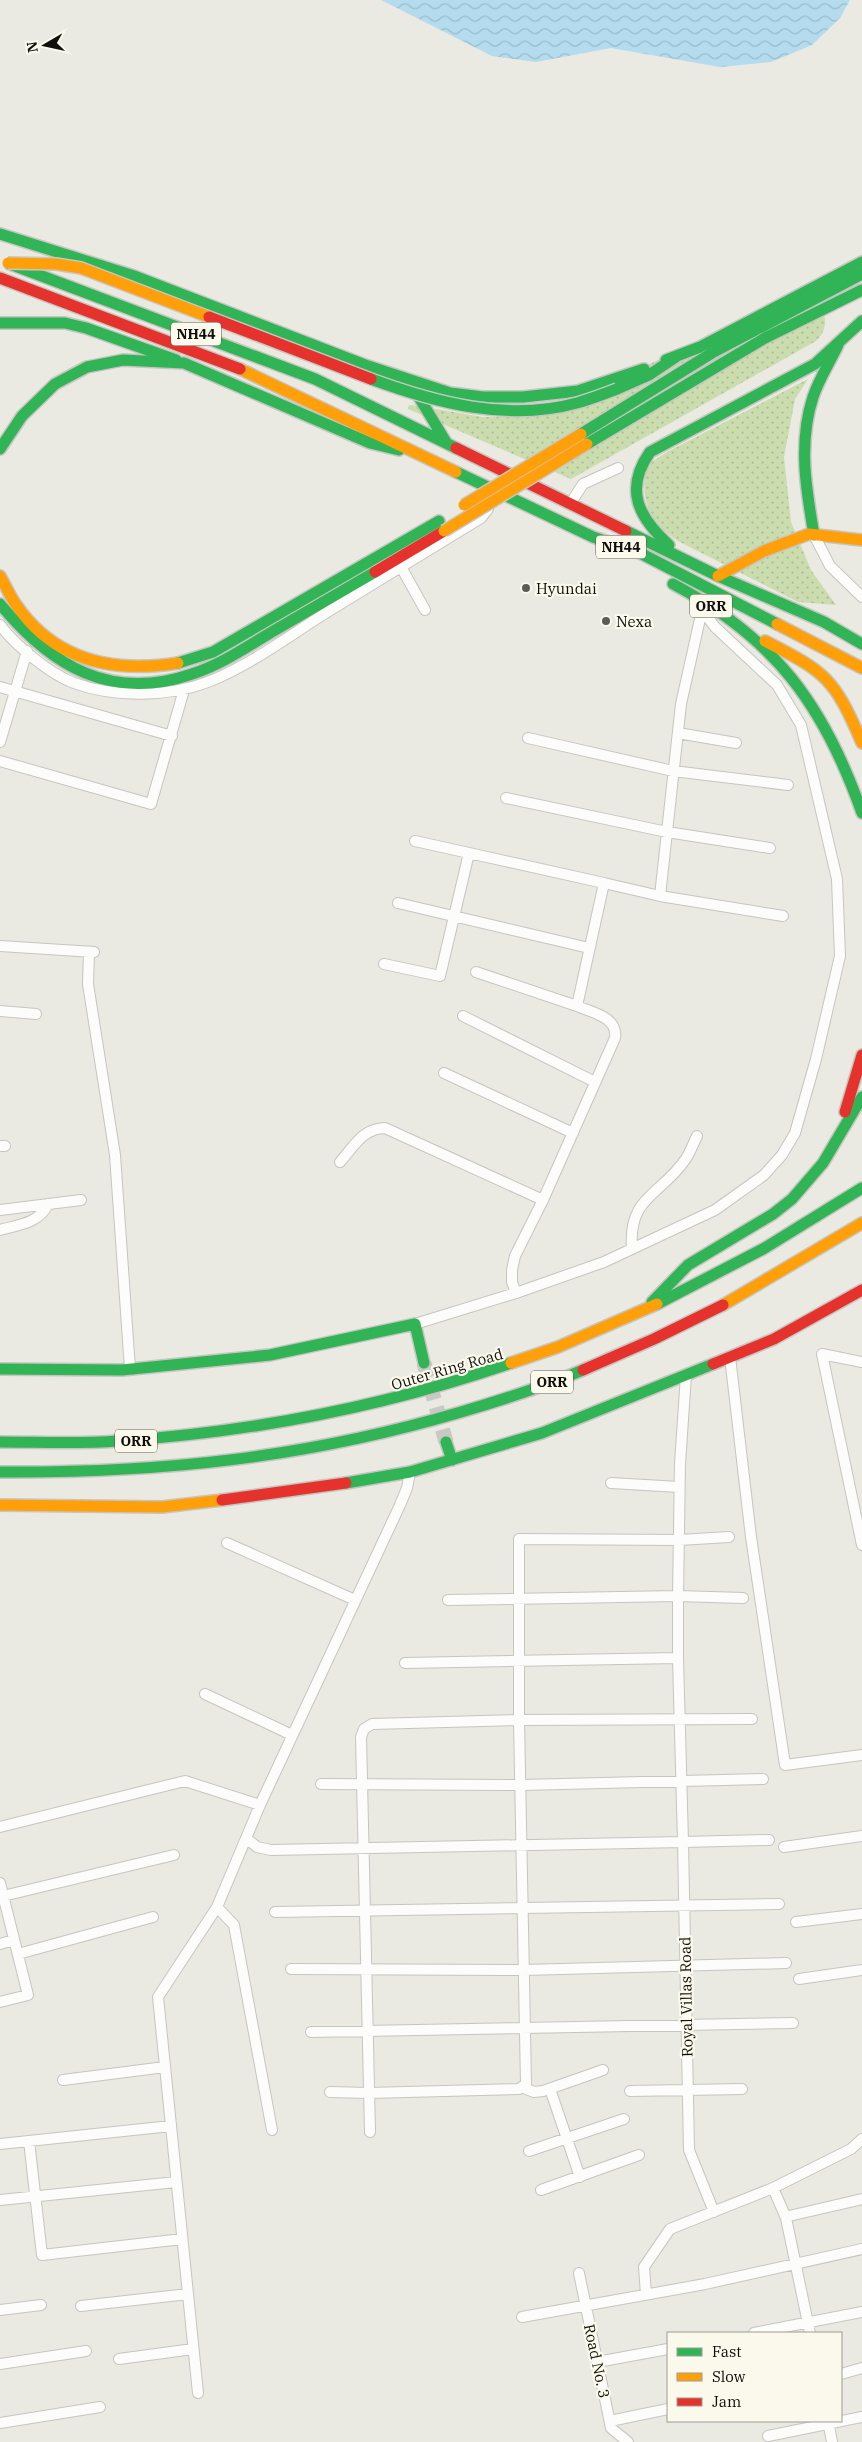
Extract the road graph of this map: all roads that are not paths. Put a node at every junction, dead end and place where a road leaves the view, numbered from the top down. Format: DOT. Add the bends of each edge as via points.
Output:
graph roads {
  1 [pos="0,234"];
  2 [pos="4,262"];
  3 [pos="862,262"];
  4 [pos="862,274"];
  5 [pos="0,278"];
  6 [pos="862,290"];
  7 [pos="862,321"];
  8 [pos="0,323"];
  9 [pos="839,343"];
  10 [pos="676,357"];
  11 [pos="184,363"];
  12 [pos="408,379"];
  13 [pos="584,439"];
  14 [pos="446,442"];
  15 [pos="0,449"];
  16 [pos="420,455"];
  17 [pos="618,468"];
  18 [pos="498,491"];
  19 [pos="547,492"];
  20 [pos="570,504"];
  21 [pos="539,510"];
  22 [pos="441,526"];
  23 [pos="814,534"];
  24 [pos="593,536"];
  25 [pos="862,540"];
  26 [pos="690,562"];
  27 [pos="633,564"];
  28 [pos="401,567"];
  29 [pos="0,576"];
  30 [pos="718,576"];
  31 [pos="662,578"];
  32 [pos="862,597"];
  33 [pos="0,604"];
  34 [pos="701,605"];
  35 [pos="425,610"];
  36 [pos="824,622"];
  37 [pos="0,625"];
  38 [pos="862,630"];
  39 [pos="753,635"];
  40 [pos="862,644"];
  41 [pos="27,651"];
  42 [pos="862,668"];
  43 [pos="0,687"];
  44 [pos="184,690"];
  45 [pos="16,692"];
  46 [pos="678,733"];
  47 [pos="172,736"];
  48 [pos="528,738"];
  49 [pos="0,742"];
  50 [pos="736,743"];
  51 [pos="862,743"];
  52 [pos="0,761"];
  53 [pos="673,771"];
  54 [pos="788,785"];
  55 [pos="506,798"];
  56 [pos="862,813"];
  57 [pos="667,832"];
  58 [pos="415,841"];
  59 [pos="770,848"];
  60 [pos="469,853"];
  61 [pos="604,883"];
  62 [pos="660,896"];
  63 [pos="398,903"];
  64 [pos="454,916"];
  65 [pos="784,916"];
  66 [pos="0,946"];
  67 [pos="589,948"];
  68 [pos="384,964"];
  69 [pos="476,972"];
  70 [pos="577,1006"];
  71 [pos="0,1011"];
  72 [pos="36,1014"];
  73 [pos="463,1016"];
  74 [pos="862,1055"];
  75 [pos="444,1073"];
  76 [pos="595,1082"];
  77 [pos="862,1098"];
  78 [pos="572,1133"];
  79 [pos="697,1136"];
  80 [pos="835,1142"];
  81 [pos="340,1162"];
  82 [pos="862,1188"];
  83 [pos="81,1200"];
  84 [pos="543,1200"];
  85 [pos="48,1204"];
  86 [pos="0,1210"];
  87 [pos="862,1223"];
  88 [pos="0,1230"];
  89 [pos="632,1249"];
  90 [pos="862,1290"];
  91 [pos="516,1293"];
  92 [pos="642,1312"];
  93 [pos="415,1324"];
  94 [pos="730,1357"];
  95 [pos="862,1362"];
  96 [pos="424,1363"];
  97 [pos="0,1369"];
  98 [pos="130,1369"];
  99 [pos="686,1375"];
  100 [pos="0,1442"];
  101 [pos="446,1442"];
  102 [pos="452,1460"];
  103 [pos="0,1472"];
  104 [pos="410,1472"];
  105 [pos="611,1482"];
  106 [pos="680,1487"];
  107 [pos="0,1505"];
  108 [pos="729,1537"];
  109 [pos="678,1540"];
  110 [pos="227,1543"];
  111 [pos="862,1545"];
  112 [pos="678,1596"];
  113 [pos="743,1598"];
  114 [pos="519,1599"];
  115 [pos="355,1600"];
  116 [pos="448,1600"];
  117 [pos="678,1658"];
  118 [pos="518,1659"];
  119 [pos="405,1663"];
  120 [pos="205,1694"];
  121 [pos="519,1720"];
  122 [pos="681,1720"];
  123 [pos="752,1720"];
  124 [pos="292,1735"];
  125 [pos="862,1755"];
  126 [pos="763,1779"];
  127 [pos="681,1781"];
  128 [pos="321,1784"];
  129 [pos="363,1786"];
  130 [pos="522,1786"];
  131 [pos="260,1805"];
  132 [pos="0,1826"];
  133 [pos="862,1836"];
  134 [pos="246,1838"];
  135 [pos="769,1840"];
  136 [pos="683,1842"];
  137 [pos="522,1843"];
  138 [pos="362,1847"];
  139 [pos="784,1847"];
  140 [pos="174,1855"];
  141 [pos="0,1883"];
  142 [pos="3,1896"];
  143 [pos="685,1903"];
  144 [pos="779,1904"];
  145 [pos="217,1906"];
  146 [pos="523,1908"];
  147 [pos="365,1910"];
  148 [pos="275,1912"];
  149 [pos="862,1914"];
  150 [pos="153,1917"];
  151 [pos="796,1922"];
  152 [pos="14,1940"];
  153 [pos="0,1944"];
  154 [pos="18,1954"];
  155 [pos="786,1963"];
  156 [pos="685,1965"];
  157 [pos="292,1970"];
  158 [pos="524,1970"];
  159 [pos="862,1970"];
  160 [pos="367,1971"];
  161 [pos="800,1979"];
  162 [pos="0,2002"];
  163 [pos="793,2023"];
  164 [pos="686,2024"];
  165 [pos="525,2028"];
  166 [pos="366,2030"];
  167 [pos="311,2032"];
  168 [pos="165,2067"];
  169 [pos="603,2070"];
  170 [pos="63,2080"];
  171 [pos="524,2088"];
  172 [pos="550,2089"];
  173 [pos="742,2089"];
  174 [pos="687,2090"];
  175 [pos="630,2091"];
  176 [pos="330,2092"];
  177 [pos="369,2093"];
  178 [pos="624,2119"];
  179 [pos="171,2126"];
  180 [pos="272,2130"];
  181 [pos="370,2132"];
  182 [pos="567,2138"];
  183 [pos="862,2139"];
  184 [pos="29,2141"];
  185 [pos="0,2144"];
  186 [pos="529,2152"];
  187 [pos="639,2155"];
  188 [pos="580,2177"];
  189 [pos="176,2182"];
  190 [pos="773,2188"];
  191 [pos="541,2190"];
  192 [pos="35,2196"];
  193 [pos="862,2199"];
  194 [pos="0,2200"];
  195 [pos="714,2212"];
  196 [pos="786,2218"];
  197 [pos="182,2239"];
  198 [pos="862,2249"];
  199 [pos="796,2263"];
  200 [pos="579,2273"];
  201 [pos="188,2294"];
  202 [pos="646,2294"];
  203 [pos="41,2305"];
  204 [pos="586,2305"];
  205 [pos="81,2306"];
  206 [pos="0,2310"];
  207 [pos="862,2312"];
  208 [pos="522,2317"];
  209 [pos="808,2322"];
  210 [pos="759,2332"];
  211 [pos="810,2332"];
  212 [pos="194,2349"];
  213 [pos="667,2349"];
  214 [pos="86,2351"];
  215 [pos="120,2359"];
  216 [pos="597,2362"];
  217 [pos="0,2364"];
  218 [pos="862,2368"];
  219 [pos="842,2374"];
  220 [pos="198,2393"];
  221 [pos="100,2407"];
  222 [pos="667,2409"];
  223 [pos="862,2418"];
  224 [pos="610,2420"];
  225 [pos="842,2421"];
  226 [pos="0,2423"];
  227 [pos="829,2423"];
  228 [pos="768,2436"];
  229 [pos="628,2442"];
  230 [pos="832,2442"];
  1 -- 12 [label="main road" via="134,276"];
  2 -- 10 [label="main road, bridge" via="72,266 412,394 463,408 549,408 582,402 649,375"];
  2 -- 14 [label="main road, NH44" via="315,379"];
  3 -- 10 [label="main road"];
  4 -- 13 [label="main road" via="712,353"];
  5 -- 16 [label="main road, NH44" via="231,365"];
  6 -- 13 [label="main road" via="765,338"];
  7 -- 9 [label="main road"];
  8 -- 11 [label="main road" via="65,323"];
  9 -- 23 [label="main road" via="813,397 804,438 805,480"];
  9 -- 26 [label="main road" via="815,364 650,452 642,462 637,491 642,517 652,531"];
  10 -- 12 [label="main road" via="578,391 523,396 483,397 450,393"];
  11 -- 15 [label="main road" via="123,360 104,362 72,374 33,404"];
  11 -- 16 [label="main road" via="370,443"];
  12 -- 14 [label="main road"];
  13 -- 22 [label="main road, bridge"];
  14 -- 19 [label="main road, NH44"];
  16 -- 18 [label="main road, NH44"];
  17 -- 20 [label="street" via="583,484"];
  18 -- 21 [label="main road, NH44"];
  18 -- 28 [label="street" via="481,518"];
  19 -- 20 [label="main road, NH44"];
  19 -- 21 [label="main road"];
  20 -- 26 [label="main road, NH44"];
  21 -- 24 [label="main road, NH44"];
  22 -- 29 [label="main road" via="214,652 194,660 148,669 107,666 72,655 56,645 30,623"];
  22 -- 33 [label="main road" via="224,660 189,676 169,680 115,682 75,670 36,646"];
  23 -- 25 [label="main road"];
  23 -- 30 [label="main road" via="764,551"];
  23 -- 32 [label="street" via="830,566"];
  24 -- 27 [label="main road" via="617,556"];
  24 -- 42 [label="main road, NH44" via="640,553"];
  26 -- 30 [label="main road, NH44"];
  28 -- 35 [label="street"];
  28 -- 44 [label="street" via="238,668"];
  30 -- 36 [label="main road, NH44"];
  31 -- 34 [label="main road, ORR"];
  34 -- 39 [label="main road, ORR"];
  34 -- 46 [label="street"];
  34 -- 89 [label="street" via="715,627 777,685 802,725 837,880 840,956 795,1133 782,1155 764,1175 715,1210"];
  36 -- 38 [label="main road"];
  36 -- 40 [label="main road, NH44"];
  37 -- 41 [label="street"];
  39 -- 51 [label="main road, ORR" via="824,674"];
  39 -- 56 [label="main road, ORR" via="786,669 816,712 849,776"];
  41 -- 44 [label="street" via="73,682 109,692"];
  41 -- 45 [label="street"];
  43 -- 45 [label="street"];
  44 -- 47 [label="street"];
  45 -- 47 [label="street"];
  45 -- 49 [label="street"];
  46 -- 50 [label="street"];
  46 -- 53 [label="street"];
  47 -- 52 [label="street" via="151,804"];
  48 -- 53 [label="street"];
  53 -- 54 [label="street"];
  53 -- 57 [label="street"];
  55 -- 57 [label="street"];
  57 -- 59 [label="street"];
  57 -- 62 [label="street"];
  58 -- 60 [label="street"];
  60 -- 61 [label="street"];
  60 -- 64 [label="street"];
  61 -- 62 [label="street"];
  61 -- 67 [label="street"];
  62 -- 65 [label="street"];
  63 -- 64 [label="street"];
  64 -- 67 [label="street"];
  64 -- 68 [label="street" via="440,976"];
  66 -- 98 [label="street" via="92,952 88,984 116,1155"];
  67 -- 70 [label="street"];
  69 -- 70 [label="street"];
  70 -- 76 [label="street" via="613,1023 616,1029"];
  71 -- 72 [label="street"];
  73 -- 76 [label="street"];
  74 -- 80 [label="main road"];
  75 -- 78 [label="street"];
  76 -- 78 [label="street"];
  77 -- 80 [label="main road"];
  78 -- 84 [label="street"];
  79 -- 89 [label="street" via="685,1160 636,1212 631,1232"];
  80 -- 92 [label="main road" via="823,1163 792,1199 688,1265"];
  81 -- 84 [label="street" via="366,1132 372,1128 385,1128"];
  82 -- 92 [label="main road, Outer Ring Road / ORR" via="742,1261"];
  83 -- 85 [label="street"];
  84 -- 91 [label="street" via="515,1256 512,1276"];
  85 -- 86 [label="street"];
  85 -- 88 [label="street" via="35,1220"];
  87 -- 103 [label="main road, ORR" via="736,1298 655,1339 583,1370 443,1417 276,1455 151,1469"];
  89 -- 91 [label="street"];
  90 -- 94 [label="main road" via="774,1339"];
  91 -- 93 [label="street"];
  92 -- 100 [label="main road, Outer Ring Road / ORR" via="575,1342 473,1378 308,1419 148,1440"];
  93 -- 96 [label="main road"];
  93 -- 98 [label="main road" via="270,1355"];
  94 -- 99 [label="main road"];
  94 -- 125 [label="street" via="751,1537 785,1765"];
  95 -- 111 [label="street" via="822,1354"];
  97 -- 98 [label="main road"];
  99 -- 102 [label="main road" via="542,1433"];
  99 -- 106 [label="street, Royal Villas Road"];
  101 -- 102 [label="main road"];
  102 -- 104 [label="main road"];
  104 -- 107 [label="main road" via="307,1490 162,1507"];
  104 -- 115 [label="street" via="403,1496"];
  105 -- 106 [label="street"];
  106 -- 109 [label="street, Royal Villas Road"];
  108 -- 109 [label="street"];
  109 -- 112 [label="street, Royal Villas Road"];
  109 -- 114 [label="street" via="520,1538"];
  110 -- 115 [label="street"];
  112 -- 113 [label="street"];
  112 -- 114 [label="street"];
  112 -- 117 [label="street, Royal Villas Road"];
  114 -- 116 [label="street"];
  114 -- 118 [label="street"];
  115 -- 124 [label="street"];
  117 -- 118 [label="street"];
  117 -- 122 [label="street, Royal Villas Road"];
  118 -- 119 [label="street"];
  118 -- 121 [label="street"];
  120 -- 124 [label="street"];
  121 -- 122 [label="street"];
  121 -- 129 [label="street" via="372,1724 364,1729 361,1737"];
  121 -- 130 [label="street"];
  122 -- 123 [label="street"];
  122 -- 127 [label="street, Royal Villas Road"];
  124 -- 131 [label="street"];
  126 -- 127 [label="street"];
  127 -- 130 [label="street"];
  127 -- 136 [label="street, Royal Villas Road"];
  128 -- 129 [label="street"];
  129 -- 130 [label="street"];
  129 -- 138 [label="street"];
  130 -- 137 [label="street"];
  131 -- 132 [label="street" via="185,1781"];
  131 -- 134 [label="street"];
  133 -- 139 [label="street"];
  134 -- 138 [label="street" via="257,1847 271,1850"];
  134 -- 145 [label="street"];
  135 -- 136 [label="street"];
  136 -- 137 [label="street"];
  136 -- 143 [label="street, Royal Villas Road"];
  137 -- 138 [label="street"];
  137 -- 146 [label="street"];
  138 -- 147 [label="street"];
  140 -- 142 [label="street"];
  141 -- 142 [label="street"];
  142 -- 152 [label="street"];
  143 -- 144 [label="street"];
  143 -- 146 [label="street"];
  143 -- 156 [label="street, Royal Villas Road"];
  145 -- 168 [label="street" via="158,1997"];
  145 -- 180 [label="street" via="234,1924"];
  146 -- 147 [label="street"];
  146 -- 158 [label="street"];
  147 -- 148 [label="street"];
  147 -- 160 [label="street"];
  149 -- 151 [label="street"];
  150 -- 154 [label="street"];
  152 -- 153 [label="street"];
  152 -- 154 [label="street"];
  154 -- 162 [label="street" via="28,1995"];
  155 -- 156 [label="street"];
  156 -- 158 [label="street"];
  156 -- 164 [label="street, Royal Villas Road"];
  157 -- 160 [label="street"];
  158 -- 160 [label="street"];
  158 -- 165 [label="street"];
  159 -- 161 [label="street"];
  160 -- 166 [label="street"];
  163 -- 164 [label="street"];
  164 -- 165 [label="street"];
  164 -- 174 [label="street, Royal Villas Road"];
  165 -- 166 [label="street"];
  165 -- 171 [label="street"];
  166 -- 167 [label="street"];
  166 -- 177 [label="street"];
  168 -- 170 [label="street"];
  168 -- 179 [label="street"];
  169 -- 172 [label="street"];
  171 -- 172 [label="street" via="534,2092"];
  171 -- 177 [label="street"];
  172 -- 182 [label="street"];
  173 -- 174 [label="street"];
  174 -- 175 [label="street"];
  174 -- 195 [label="street, Royal Villas Road" via="689,2150"];
  176 -- 177 [label="street"];
  177 -- 181 [label="street"];
  178 -- 182 [label="street"];
  179 -- 184 [label="street"];
  179 -- 189 [label="street"];
  182 -- 186 [label="street"];
  182 -- 188 [label="street"];
  183 -- 190 [label="street" via="851,2149"];
  184 -- 185 [label="street"];
  184 -- 192 [label="street"];
  187 -- 188 [label="street"];
  188 -- 191 [label="street"];
  189 -- 192 [label="street"];
  189 -- 197 [label="street"];
  190 -- 195 [label="street"];
  190 -- 196 [label="street"];
  192 -- 194 [label="street"];
  192 -- 197 [label="street" via="42,2254"];
  193 -- 196 [label="street"];
  195 -- 202 [label="street" via="670,2229 644,2267"];
  196 -- 199 [label="street"];
  197 -- 201 [label="street"];
  198 -- 199 [label="street"];
  199 -- 202 [label="street"];
  199 -- 209 [label="street"];
  200 -- 204 [label="street, Road No. 3"];
  201 -- 205 [label="street"];
  201 -- 212 [label="street"];
  202 -- 204 [label="street"];
  203 -- 206 [label="street"];
  204 -- 208 [label="street"];
  204 -- 216 [label="street, Road No. 3"];
  207 -- 209 [label="street"];
  209 -- 210 [label="street"];
  209 -- 211 [label="street"];
  212 -- 215 [label="street"];
  212 -- 220 [label="street"];
  213 -- 216 [label="street"];
  214 -- 217 [label="street"];
  216 -- 224 [label="street, Road No. 3"];
  218 -- 219 [label="street"];
  221 -- 226 [label="street"];
  222 -- 224 [label="street"];
  223 -- 225 [label="street"];
  224 -- 229 [label="street, Road No. 3" via="611,2428"];
  227 -- 228 [label="street"];
  227 -- 230 [label="street"];
}
